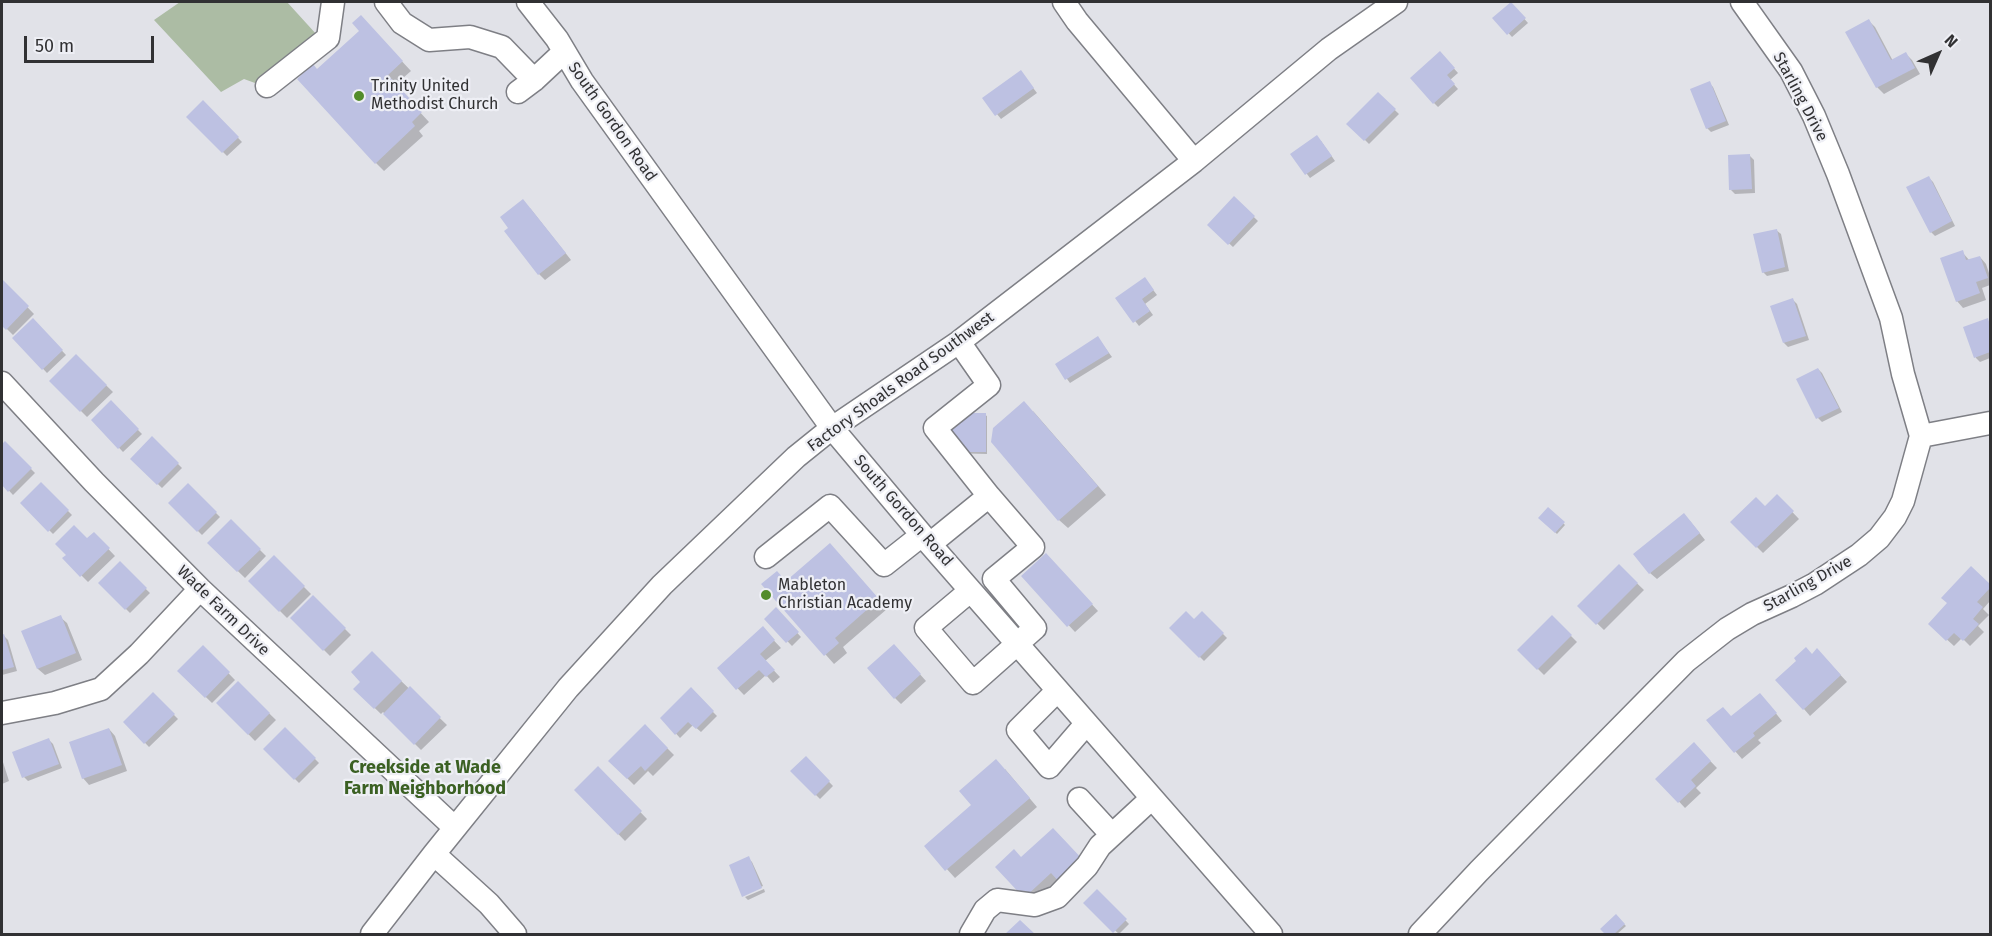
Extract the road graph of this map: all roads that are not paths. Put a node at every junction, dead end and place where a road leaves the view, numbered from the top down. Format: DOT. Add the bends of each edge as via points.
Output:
graph roads {
  1 [pos="333,2"];
  2 [pos="386,2"];
  3 [pos="508,2"];
  4 [pos="528,2"];
  5 [pos="1064,2"];
  6 [pos="1396,2"];
  7 [pos="1742,2"];
  8 [pos="561,46"];
  9 [pos="267,86"];
  10 [pos="1194,161"];
  11 [pos="959,342"];
  12 [pos="2,383"];
  13 [pos="1990,423"];
  14 [pos="832,428"];
  15 [pos="1921,436"];
  16 [pos="989,496"];
  17 [pos="926,539"];
  18 [pos="766,556"];
  19 [pos="200,589"];
  20 [pos="970,591"];
  21 [pos="1017,644"];
  22 [pos="1057,691"];
  23 [pos="2,713"];
  24 [pos="1086,724"];
  25 [pos="1152,798"];
  26 [pos="1079,799"];
  27 [pos="455,828"];
  28 [pos="1112,835"];
  29 [pos="435,854"];
  30 [pos="372,934"];
  31 [pos="516,934"];
  32 [pos="971,934"];
  33 [pos="1271,934"];
  34 [pos="1420,934"];
  1 -- 9 [label="street" via="328,38"];
  2 -- 8 [label="street" via="402,23 429,40 470,37 502,47 526,86"];
  3 -- 8 [label="street"];
  4 -- 8 [label="street, South Gordon Road"];
  5 -- 10 [label="street"];
  6 -- 10 [label="street, Factory Shoals Road Southwest" via="1329,49"];
  7 -- 15 [label="street, Starling Drive" via="1791,71 1838,174 1891,318"];
  8 -- 14 [label="street, South Gordon Road" via="582,81"];
  10 -- 11 [label="street, Factory Shoals Road Southwest"];
  11 -- 14 [label="street, Factory Shoals Road Southwest"];
  11 -- 16 [label="street" via="989,385 935,428"];
  12 -- 19 [label="street, Wade Farm Drive"];
  13 -- 15 [label="street"];
  14 -- 17 [label="street, South Gordon Road"];
  14 -- 27 [label="street, Factory Shoals Road Southwest" via="796,457 662,585 568,688"];
  15 -- 34 [label="street, Starling Drive" via="1903,501 1879,537 1815,584 1752,614 1693,656"];
  16 -- 17 [label="street"];
  16 -- 21 [label="street" via="1033,547 994,579 1035,628"];
  17 -- 18 [label="street" via="884,565 830,506"];
  17 -- 20 [label="street, South Gordon Road"];
  19 -- 23 [label="street" via="101,689"];
  19 -- 27 [label="street, Wade Farm Drive"];
  20 -- 21 [label="street, South Gordon Road"];
  20 -- 21 [label="street" via="926,628 973,683"];
  21 -- 22 [label="street, South Gordon Road"];
  22 -- 24 [label="street, South Gordon Road"];
  22 -- 24 [label="street" via="1018,730 1048,767"];
  24 -- 25 [label="street, South Gordon Road"];
  25 -- 28 [label="street"];
  25 -- 33 [label="street, South Gordon Road"];
  26 -- 28 [label="street"];
  27 -- 29 [label="street, Factory Shoals Road Southwest"];
  28 -- 32 [label="street" via="1057,897 1035,905 997,900 984,910"];
  29 -- 30 [label="street, Factory Shoals Road Southwest"];
  29 -- 31 [label="street"];
}
